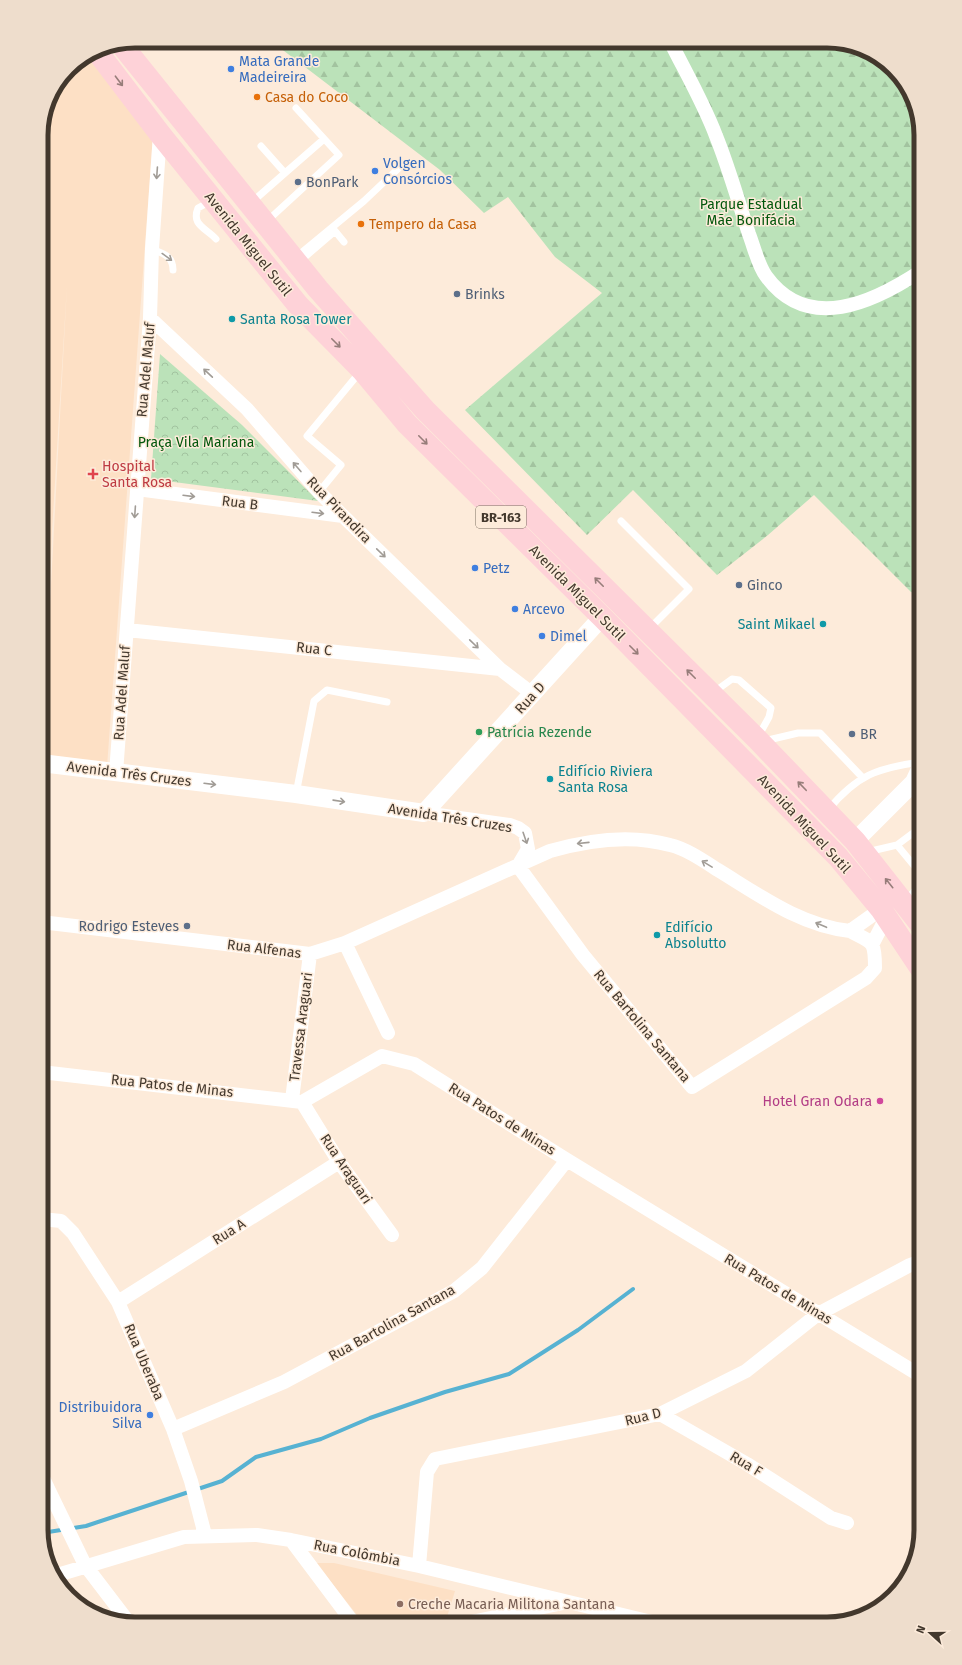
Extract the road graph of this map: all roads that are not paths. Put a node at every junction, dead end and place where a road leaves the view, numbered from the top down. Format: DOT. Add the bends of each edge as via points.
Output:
graph roads {
  1 [pos="673,48"];
  2 [pos="125,49"];
  3 [pos="100,55"];
  4 [pos="296,108"];
  5 [pos="160,134"];
  6 [pos="324,139"];
  7 [pos="261,146"];
  8 [pos="402,165"];
  9 [pos="285,173"];
  10 [pos="214,201"];
  11 [pos="250,204"];
  12 [pos="265,223"];
  13 [pos="216,239"];
  14 [pos="344,242"];
  15 [pos="152,249"];
  16 [pos="295,262"];
  17 [pos="173,270"];
  18 [pos="914,275"];
  19 [pos="150,318"];
  20 [pos="362,370"];
  21 [pos="136,489"];
  22 [pos="319,492"];
  23 [pos="343,516"];
  24 [pos="621,521"];
  25 [pos="602,617"];
  26 [pos="127,630"];
  27 [pos="648,631"];
  28 [pos="500,669"];
  29 [pos="534,694"];
  30 [pos="711,694"];
  31 [pos="387,702"];
  32 [pos="758,740"];
  33 [pos="914,763"];
  34 [pos="48,764"];
  35 [pos="116,773"];
  36 [pos="862,777"];
  37 [pos="914,782"];
  38 [pos="296,794"];
  39 [pos="827,812"];
  40 [pos="424,813"];
  41 [pos="914,832"];
  42 [pos="897,845"];
  43 [pos="859,847"];
  44 [pos="518,866"];
  45 [pos="914,866"];
  46 [pos="914,891"];
  47 [pos="904,902"];
  48 [pos="883,914"];
  49 [pos="914,916"];
  50 [pos="48,923"];
  51 [pos="850,931"];
  52 [pos="345,942"];
  53 [pos="873,943"];
  54 [pos="310,954"];
  55 [pos="914,958"];
  56 [pos="388,1033"];
  57 [pos="48,1073"];
  58 [pos="297,1101"];
  59 [pos="567,1160"];
  60 [pos="339,1162"];
  61 [pos="48,1220"];
  62 [pos="392,1235"];
  63 [pos="914,1264"];
  64 [pos="118,1302"];
  65 [pos="818,1314"];
  66 [pos="914,1372"];
  67 [pos="660,1414"];
  68 [pos="173,1429"];
  69 [pos="48,1489"];
  70 [pos="847,1523"];
  71 [pos="205,1535"];
  72 [pos="291,1540"];
  73 [pos="85,1565"];
  74 [pos="419,1566"];
  75 [pos="60,1574"];
  76 [pos="568,1602"];
  77 [pos="124,1616"];
  78 [pos="349,1617"];
  79 [pos="496,1617"];
  80 [pos="631,1617"];
  1 -- 18 [label="street" via="716,135 765,275 776,287 800,303 818,308 841,308 870,300"];
  2 -- 11 [label="highway, Avenida Miguel Sutil / BR-163"];
  3 -- 5 [label="highway, Avenida Miguel Sutil / BR-163, one-way"];
  4 -- 6 [label="lane"];
  5 -- 10 [label="highway, Avenida Miguel Sutil / BR-163"];
  5 -- 15 [label="street, Rua Adel Maluf, one-way"];
  6 -- 9 [label="lane"];
  6 -- 12 [label="lane" via="339,155"];
  7 -- 9 [label="lane"];
  8 -- 16 [label="lane"];
  9 -- 11 [label="lane"];
  10 -- 13 [label="lane" via="202,204 195,217 200,226"];
  10 -- 20 [label="highway, Avenida Miguel Sutil / BR-163, one-way" via="298,305"];
  11 -- 12 [label="highway, Avenida Miguel Sutil / BR-163"];
  12 -- 16 [label="highway, Avenida Miguel Sutil / BR-163"];
  14 -- 16 [label="lane" via="335,231"];
  15 -- 17 [label="lane, one-way" via="170,258"];
  15 -- 19 [label="street, Rua Adel Maluf"];
  27 -- 16 [label="highway, Avenida Miguel Sutil / BR-163, one-way" via="425,410"];
  19 -- 21 [label="street, Rua Adel Maluf"];
  22 -- 19 [label="street, Rua Pirandira, one-way" via="247,409"];
  20 -- 22 [label="lane" via="307,436 341,465"];
  20 -- 25 [label="highway, Avenida Miguel Sutil / BR-163, one-way" via="407,424"];
  21 -- 23 [label="street, Rua B, one-way"];
  21 -- 26 [label="street, Rua Adel Maluf, one-way"];
  22 -- 23 [label="street, Rua Pirandira"];
  23 -- 28 [label="street, Rua Pirandira, one-way"];
  24 -- 27 [label="lane" via="689,589"];
  25 -- 29 [label="street, Rua D"];
  25 -- 48 [label="highway, Avenida Miguel Sutil / BR-163, one-way" via="838,857"];
  26 -- 28 [label="street, Rua C"];
  26 -- 35 [label="street, Rua Adel Maluf"];
  30 -- 27 [label="highway, Avenida Miguel Sutil / BR-163, one-way"];
  28 -- 29 [label="street, Rua Pirandira"];
  29 -- 40 [label="street, Rua D"];
  30 -- 32 [label="highway, Avenida Miguel Sutil / BR-163"];
  30 -- 32 [label="lane" via="732,679 739,680 771,708"];
  31 -- 38 [label="lane" via="327,690 314,701"];
  32 -- 36 [label="lane" via="798,733 820,733"];
  39 -- 32 [label="highway, Avenida Miguel Sutil / BR-163, one-way"];
  33 -- 36 [label="lane"];
  34 -- 35 [label="street, Avenida Três Cruzes"];
  35 -- 38 [label="street, Avenida Três Cruzes, one-way"];
  36 -- 39 [label="lane" via="842,793"];
  37 -- 43 [label="street"];
  38 -- 40 [label="street, Avenida Três Cruzes, one-way"];
  39 -- 43 [label="highway, Avenida Miguel Sutil / BR-163"];
  40 -- 44 [label="street, Avenida Três Cruzes, one-way" via="518,828 525,833 528,849"];
  41 -- 42 [label="lane"];
  42 -- 43 [label="lane"];
  42 -- 45 [label="lane"];
  47 -- 43 [label="highway, Avenida Miguel Sutil / BR-163, one-way"];
  51 -- 44 [label="street, one-way" via="830,929 777,907 703,861 671,845 647,840 576,844 550,851"];
  44 -- 52 [label="street, Rua Alfenas"];
  44 -- 53 [label="street, Rua Bartolina Santana" via="583,955 692,1087 866,978 875,968"];
  46 -- 47 [label="lane"];
  47 -- 49 [label="highway, Avenida Miguel Sutil / BR-163"];
  48 -- 51 [label="street"];
  48 -- 53 [label="street"];
  48 -- 55 [label="highway, Avenida Miguel Sutil / BR-163"];
  50 -- 54 [label="street, Rua Alfenas"];
  51 -- 53 [label="street"];
  52 -- 54 [label="street, Rua Alfenas"];
  52 -- 56 [label="street"];
  54 -- 58 [label="street, Travessa Araguari"];
  57 -- 58 [label="street, Rua Patos de Minas"];
  58 -- 59 [label="street, Rua Patos de Minas" via="382,1056 414,1064"];
  58 -- 60 [label="street, Rua Araguari"];
  59 -- 65 [label="street, Rua Patos de Minas"];
  59 -- 68 [label="street, Rua Bartolina Santana" via="482,1268 454,1291 284,1382"];
  60 -- 62 [label="street, Rua Araguari"];
  60 -- 64 [label="street, Rua A"];
  61 -- 64 [label="street, Rua Uberaba" via="61,1221 73,1233"];
  63 -- 65 [label="street, Rua D"];
  64 -- 68 [label="street, Rua Uberaba"];
  65 -- 66 [label="street, Rua Patos de Minas"];
  65 -- 67 [label="street, Rua D" via="746,1372"];
  67 -- 70 [label="street, Rua F" via="747,1464 831,1518"];
  67 -- 74 [label="street, Rua D" via="435,1459 427,1472"];
  68 -- 71 [label="street, Rua Uberaba" via="191,1481"];
  69 -- 73 [label="street"];
  71 -- 72 [label="street, Rua Colômbia" via="257,1535"];
  71 -- 73 [label="street, Rua Colômbia" via="184,1537"];
  72 -- 74 [label="street, Rua Colômbia"];
  72 -- 78 [label="street"];
  73 -- 75 [label="street, Rua Colômbia"];
  73 -- 77 [label="street"];
  74 -- 76 [label="street, Rua Colômbia"];
  76 -- 79 [label="street"];
  76 -- 80 [label="street, Rua Colômbia"];
}
